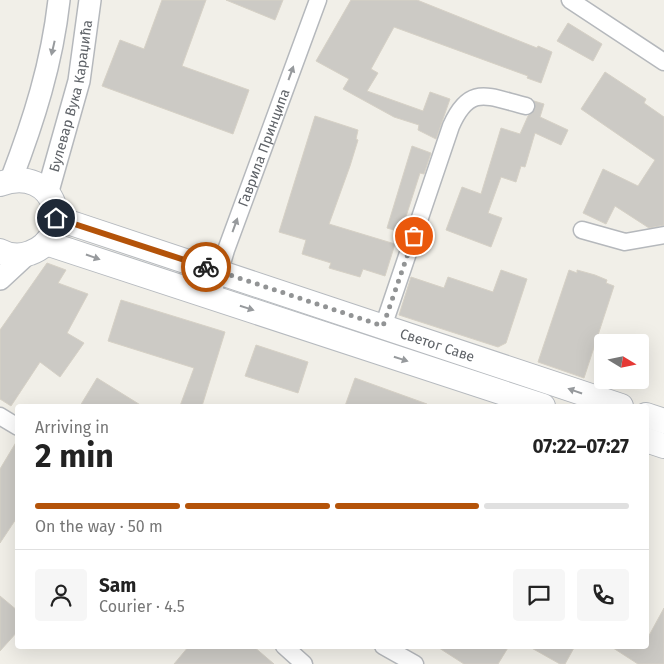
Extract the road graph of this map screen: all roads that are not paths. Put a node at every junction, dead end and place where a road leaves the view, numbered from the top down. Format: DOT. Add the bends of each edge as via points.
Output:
graph roads {
  1 [pos="59,0"];
  2 [pos="90,0"];
  3 [pos="98,0"];
  4 [pos="318,0"];
  5 [pos="570,0"];
  6 [pos="88,25"];
  7 [pos="664,62"];
  8 [pos="526,106"];
  9 [pos="6,182"];
  10 [pos="48,191"];
  11 [pos="56,218"];
  12 [pos="582,230"];
  13 [pos="664,235"];
  14 [pos="37,248"];
  15 [pos="0,251"];
  16 [pos="218,271"];
  17 [pos="0,279"];
  18 [pos="212,297"];
  19 [pos="383,326"];
  20 [pos="537,404"];
  21 [pos="615,404"];
  22 [pos="0,416"];
  23 [pos="649,416"];
  24 [pos="664,421"];
  25 [pos="15,425"];
  26 [pos="649,441"];
  27 [pos="664,446"];
  28 [pos="287,649"];
  29 [pos="388,649"];
  30 [pos="304,664"];
  31 [pos="414,664"];
  1 -- 9 [label="street, Булевар Вука Караџића, one-way" via="54,43 40,101"];
  2 -- 6 [label="street, Булевар Вука Караџића"];
  3 -- 6 [label="street"];
  16 -- 4 [label="street, Гаврила Принципа, one-way"];
  5 -- 7 [label="street"];
  6 -- 10 [label="street, Булевар Вука Караџића" via="79,81"];
  8 -- 19 [label="street" via="482,96 470,99 462,106 451,126"];
  9 -- 10 [label="main road" via="20,178"];
  10 -- 11 [label="main road" via="56,209"];
  11 -- 14 [label="main road" via="52,233"];
  11 -- 16 [label="main road, Светог Саве"];
  12 -- 13 [label="street" via="625,242"];
  14 -- 15 [label="main road, Светог Саве" via="15,256"];
  14 -- 17 [label="street"];
  14 -- 18 [label="main road, Светог Саве, one-way"];
  16 -- 18 [label="street, Гаврила Принципа"];
  16 -- 19 [label="main road, Светог Саве"];
  18 -- 20 [label="main road, Светог Саве, one-way"];
  21 -- 19 [label="main road, Светог Саве, one-way"];
  22 -- 25 [label="street"];
  23 -- 24 [label="main road"];
  26 -- 27 [label="main road"];
  28 -- 30 [label="street"];
  29 -- 31 [label="street"];
}
